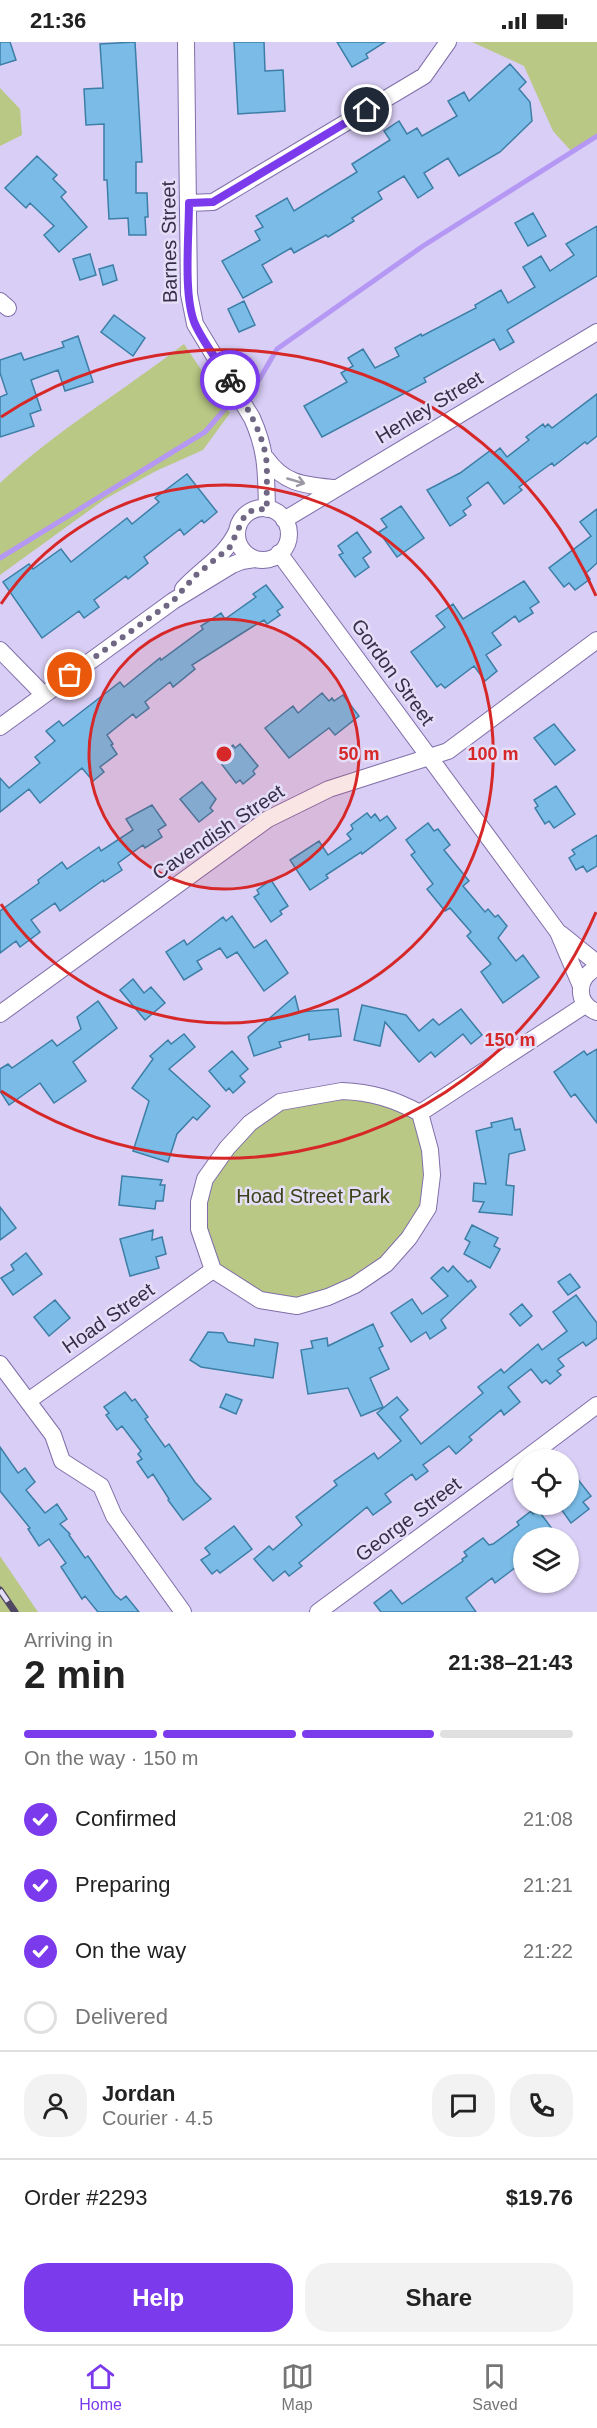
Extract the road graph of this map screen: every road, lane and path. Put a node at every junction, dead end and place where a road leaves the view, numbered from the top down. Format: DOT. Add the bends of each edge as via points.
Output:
graph roads {
  1 [pos="186,42"];
  2 [pos="448,42"];
  3 [pos="189,203"];
  4 [pos="597,332"];
  5 [pos="266,458"];
  6 [pos="334,488"];
  7 [pos="267,509"];
  8 [pos="284,520"];
  9 [pos="237,531"];
  10 [pos="279,553"];
  11 [pos="256,559"];
  12 [pos="173,601"];
  13 [pos="597,640"];
  14 [pos="0,650"];
  15 [pos="44,695"];
  16 [pos="0,727"];
  17 [pos="429,756"];
  18 [pos="558,932"];
  19 [pos="597,963"];
  20 [pos="597,968"];
  21 [pos="581,986"];
  22 [pos="591,1008"];
  23 [pos="0,1014"];
  24 [pos="420,1113"];
  25 [pos="213,1270"];
  26 [pos="0,1364"];
  27 [pos="28,1401"];
  28 [pos="597,1405"];
  29 [pos="539,1449"];
  30 [pos="513,1468"];
  31 [pos="183,1612"];
  32 [pos="318,1612"];
  1 -- 3 [label="street, Barnes Street"];
  2 -- 3 [label="street" via="424,76 213,202"];
  3 -- 5 [label="street, Barnes Street" via="191,311 252,418"];
  4 -- 6 [label="street, Henley Street"];
  5 -- 6 [label="street, Barnes Street, one-way" via="284,478"];
  5 -- 7 [label="street, Barnes Street"];
  6 -- 8 [label="street, Henley Street"];
  7 -- 8 [label="street"];
  7 -- 9 [label="street" via="245,515"];
  8 -- 10 [label="street" via="288,539"];
  9 -- 11 [label="street" via="242,549"];
  9 -- 12 [label="street" via="230,547 195,576"];
  10 -- 11 [label="street"];
  10 -- 17 [label="street, Gordon Street"];
  11 -- 12 [label="street" via="232,565"];
  12 -- 15 [label="street"];
  13 -- 17 [label="street, Cavendish Street" via="448,751"];
  14 -- 15 [label="street"];
  15 -- 16 [label="street"];
  17 -- 18 [label="street, Gordon Street"];
  17 -- 23 [label="street, Cavendish Street" via="329,789 268,819"];
  18 -- 19 [label="street, Gordon Street"];
  18 -- 21 [label="street, Gordon Street"];
  20 -- 21 [label="street" via="588,973"];
  21 -- 22 [label="street, Gordon Street" via="581,996"];
  22 -- 24 [label="street"];
  24 -- 25 [label="street" via="396,1101 364,1092 342,1091 280,1102 250,1123 226,1148 205,1179 199,1202 199,1229"];
  24 -- 25 [label="street" via="430,1150 428,1208 386,1264 355,1286 297,1306 260,1300"];
  25 -- 27 [label="street, Hoad Street"];
  26 -- 27 [label="street"];
  27 -- 31 [label="street" via="53,1435 62,1461 101,1486 114,1516"];
  28 -- 29 [label="street, George Street"];
  30 -- 32 [label="street, George Street"];
}
